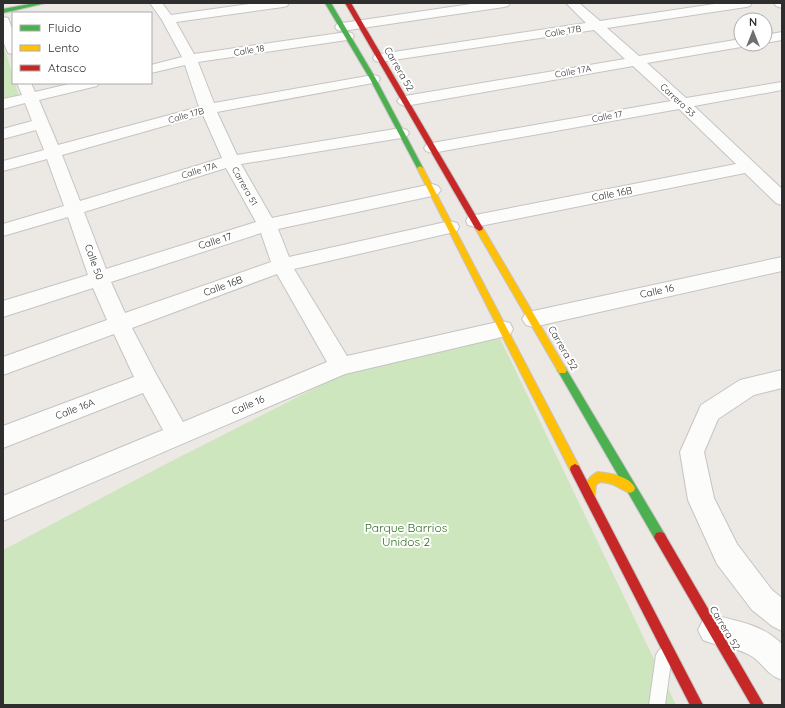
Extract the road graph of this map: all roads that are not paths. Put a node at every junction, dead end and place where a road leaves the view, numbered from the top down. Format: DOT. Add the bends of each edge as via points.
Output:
graph roads {
  1 [pos="18,3"];
  2 [pos="42,3"];
  3 [pos="156,3"];
  4 [pos="284,3"];
  5 [pos="328,3"];
  6 [pos="348,3"];
  7 [pos="504,3"];
  8 [pos="572,3"];
  9 [pos="746,3"];
  10 [pos="3,6"];
  11 [pos="3,11"];
  12 [pos="168,19"];
  13 [pos="3,21"];
  14 [pos="360,25"];
  15 [pos="597,26"];
  16 [pos="344,31"];
  17 [pos="733,44"];
  18 [pos="12,47"];
  19 [pos="380,58"];
  20 [pos="190,59"];
  21 [pos="635,60"];
  22 [pos="152,69"];
  23 [pos="373,78"];
  24 [pos="83,84"];
  25 [pos="782,86"];
  26 [pos="27,90"];
  27 [pos="405,101"];
  28 [pos="682,103"];
  29 [pos="3,104"];
  30 [pos="208,108"];
  31 [pos="40,124"];
  32 [pos="401,133"];
  33 [pos="3,134"];
  34 [pos="432,148"];
  35 [pos="53,152"];
  36 [pos="231,161"];
  37 [pos="3,166"];
  38 [pos="748,167"];
  39 [pos="432,190"];
  40 [pos="782,199"];
  41 [pos="74,208"];
  42 [pos="475,221"];
  43 [pos="267,226"];
  44 [pos="450,227"];
  45 [pos="3,230"];
  46 [pos="282,264"];
  47 [pos="782,264"];
  48 [pos="99,277"];
  49 [pos="3,309"];
  50 [pos="533,319"];
  51 [pos="118,323"];
  52 [pos="502,329"];
  53 [pos="3,366"];
  54 [pos="341,366"];
  55 [pos="782,380"];
  56 [pos="148,381"];
  57 [pos="178,435"];
  58 [pos="3,437"];
  59 [pos="630,488"];
  60 [pos="590,499"];
  61 [pos="3,509"];
  62 [pos="782,616"];
  63 [pos="713,630"];
  64 [pos="666,645"];
  65 [pos="782,665"];
  66 [pos="657,705"];
  67 [pos="697,705"];
  68 [pos="758,705"];
  1 -- 10 [label="main road"];
  2 -- 11 [label="main road"];
  3 -- 12 [label="street, Carrera 51"];
  4 -- 12 [label="street"];
  5 -- 16 [label="main road"];
  6 -- 14 [label="main road, Carrera 52"];
  7 -- 14 [label="street, Calle 18"];
  8 -- 15 [label="street, Carrera 53"];
  9 -- 15 [label="street, Calle 17B"];
  12 -- 20 [label="street, Carrera 51"];
  13 -- 18 [label="street"];
  14 -- 16 [label="street, Calle 18"];
  14 -- 19 [label="main road, Carrera 52"];
  15 -- 19 [label="street, Calle 17B"];
  15 -- 21 [label="street, Carrera 53"];
  16 -- 20 [label="street, Calle 18"];
  16 -- 23 [label="main road"];
  17 -- 21 [label="street, Calle 17A"];
  19 -- 27 [label="main road, Carrera 52"];
  20 -- 22 [label="street, Calle 18"];
  20 -- 30 [label="street, Carrera 51"];
  21 -- 27 [label="street, Calle 17A"];
  21 -- 28 [label="street, Carrera 53"];
  23 -- 30 [label="street, Calle 17B"];
  23 -- 32 [label="main road"];
  24 -- 26 [label="street"];
  25 -- 28 [label="street, Calle 17"];
  26 -- 29 [label="street"];
  26 -- 31 [label="street, Calle 50"];
  27 -- 34 [label="main road, Carrera 52"];
  28 -- 34 [label="street, Calle 17"];
  28 -- 38 [label="street, Carrera 53"];
  30 -- 35 [label="street, Calle 17B"];
  30 -- 36 [label="street, Carrera 51"];
  31 -- 33 [label="street"];
  31 -- 35 [label="street, Calle 50"];
  32 -- 36 [label="street, Calle 17A"];
  32 -- 39 [label="main road"];
  34 -- 42 [label="main road, Carrera 52"];
  35 -- 37 [label="street, Calle 17B"];
  35 -- 41 [label="street, Calle 50"];
  36 -- 41 [label="street, Calle 17A"];
  36 -- 43 [label="street, Carrera 51"];
  38 -- 40 [label="street, Carrera 53"];
  38 -- 42 [label="street, Calle 16B"];
  39 -- 43 [label="street, Calle 17"];
  39 -- 44 [label="main road"];
  41 -- 45 [label="street, Calle 17A"];
  41 -- 48 [label="street, Calle 50"];
  42 -- 50 [label="main road, Carrera 52"];
  43 -- 46 [label="street, Carrera 51"];
  43 -- 48 [label="street, Calle 17"];
  44 -- 46 [label="street, Calle 16B"];
  44 -- 52 [label="main road"];
  46 -- 51 [label="street, Calle 16B"];
  46 -- 54 [label="street, Carrera 51"];
  47 -- 50 [label="street, Calle 16"];
  48 -- 49 [label="street, Calle 17"];
  48 -- 51 [label="street, Calle 50"];
  50 -- 59 [label="main road, Carrera 52"];
  51 -- 53 [label="street, Calle 16B"];
  51 -- 56 [label="street, Calle 50"];
  52 -- 54 [label="street, Calle 16"];
  52 -- 60 [label="main road"];
  54 -- 57 [label="street, Calle 16"];
  55 -- 62 [label="street" via="748,387 709,412 692,452 701,500 727,554 762,600"];
  56 -- 57 [label="street, Calle 50"];
  56 -- 58 [label="street, Calle 16A"];
  57 -- 61 [label="street, Calle 16"];
  59 -- 60 [label="main road" via="614,478 601,477 591,484"];
  59 -- 63 [label="main road, Carrera 52"];
  60 -- 64 [label="main road"];
  63 -- 65 [label="street" via="745,637 764,646"];
  63 -- 68 [label="main road, Carrera 52"];
  64 -- 66 [label="lane"];
  64 -- 67 [label="main road"];
}
